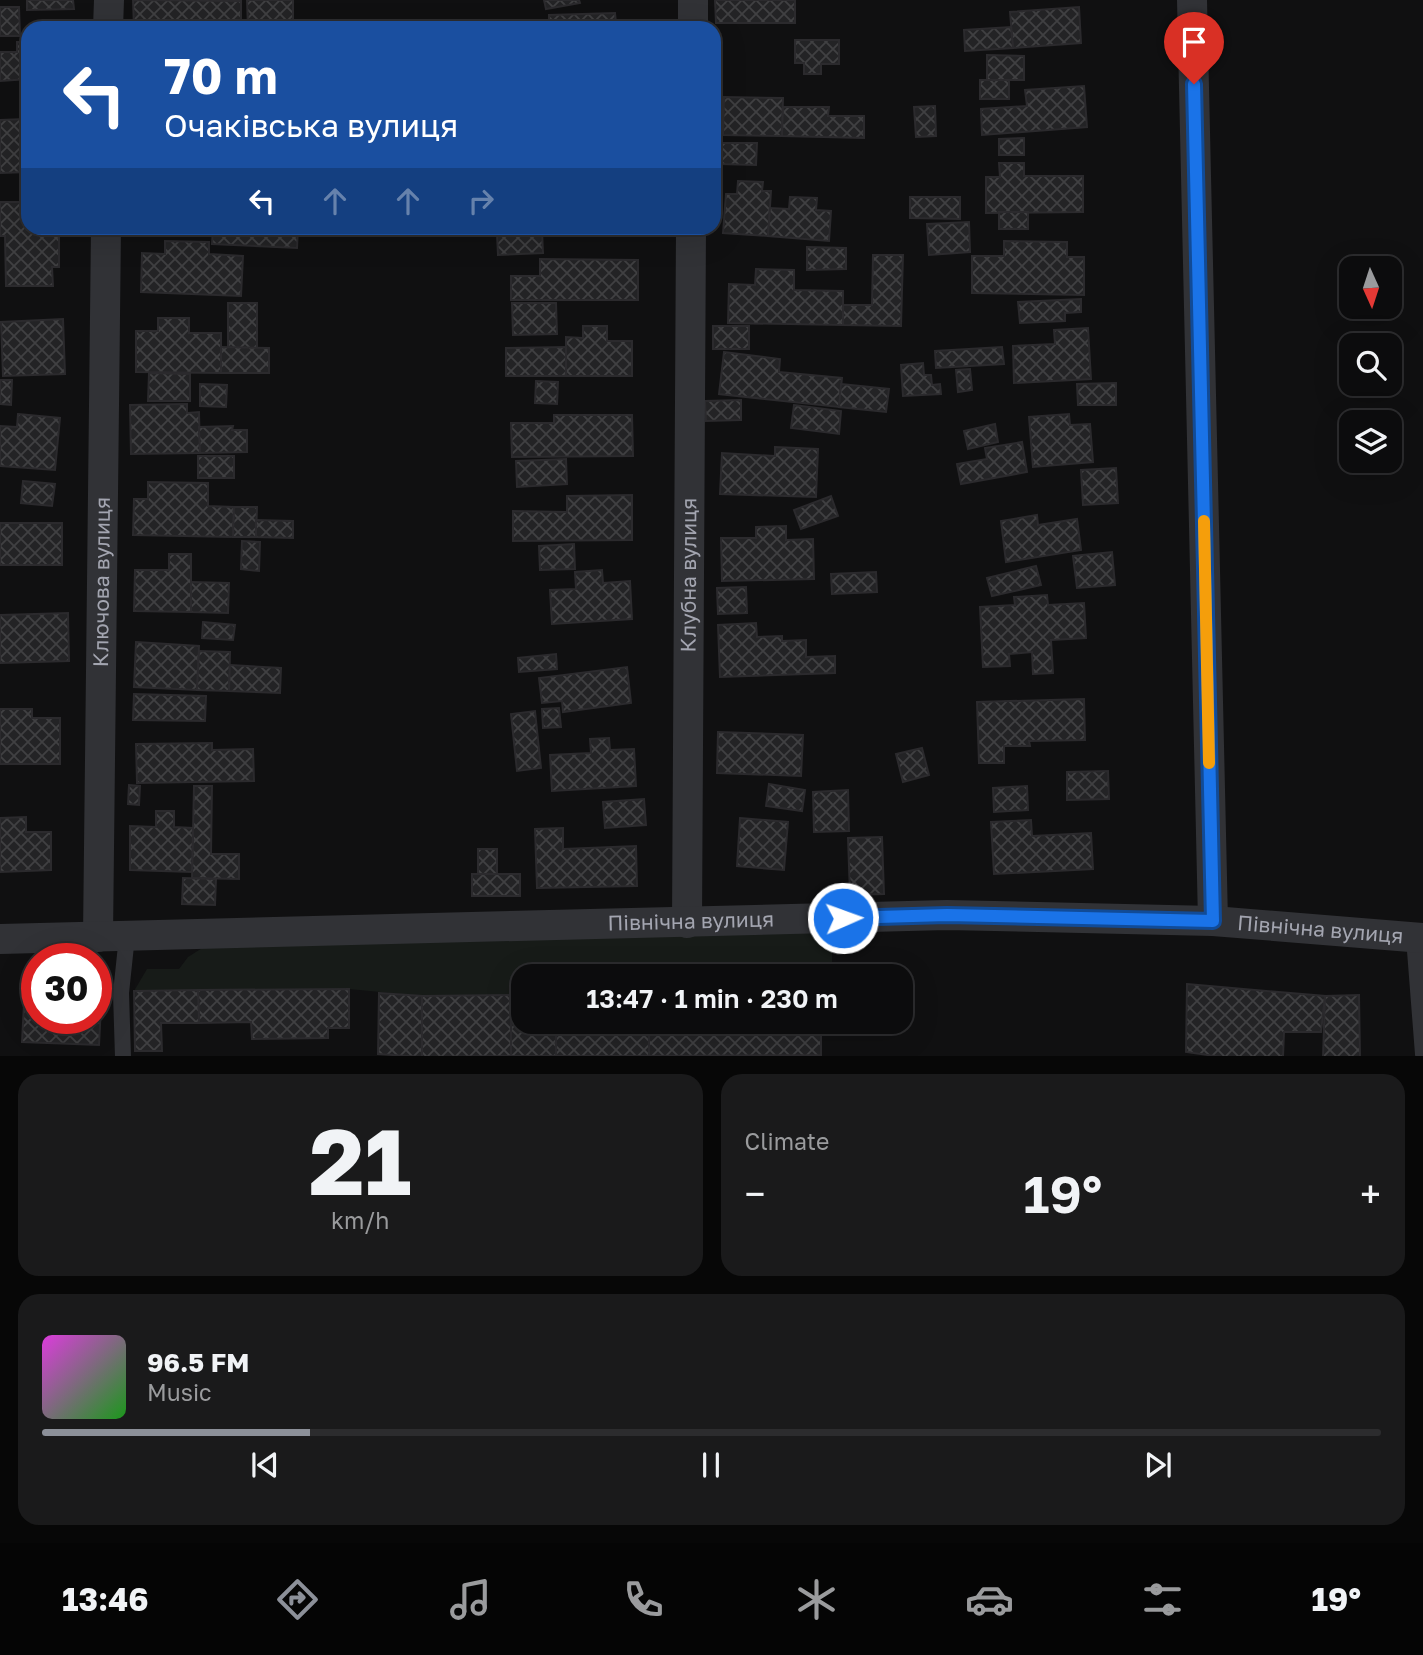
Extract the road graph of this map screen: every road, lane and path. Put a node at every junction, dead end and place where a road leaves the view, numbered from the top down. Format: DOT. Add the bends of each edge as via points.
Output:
graph roads {
  1 [pos="108,0"];
  2 [pos="693,0"];
  3 [pos="1192,0"];
  4 [pos="108,21"];
  5 [pos="693,21"];
  6 [pos="106,235"];
  7 [pos="691,235"];
  8 [pos="1213,921"];
  9 [pos="687,923"];
  10 [pos="113,937"];
  11 [pos="1418,938"];
  12 [pos="0,939"];
  13 [pos="1423,1054"];
  14 [pos="123,1056"];
  1 -- 4 [label="street"];
  2 -- 5 [label="street"];
  3 -- 8 [label="street"];
  6 -- 10 [label="street, Ключова вулиця"];
  7 -- 9 [label="street, Клубна вулиця"];
  8 -- 9 [label="street, Північна вулиця" via="947,915"];
  8 -- 11 [label="street, Північна вулиця"];
  9 -- 10 [label="street, Північна вулиця"];
  10 -- 12 [label="street, Північна вулиця"];
  10 -- 14 [label="lane"];
  11 -- 13 [label="lane"];
}
